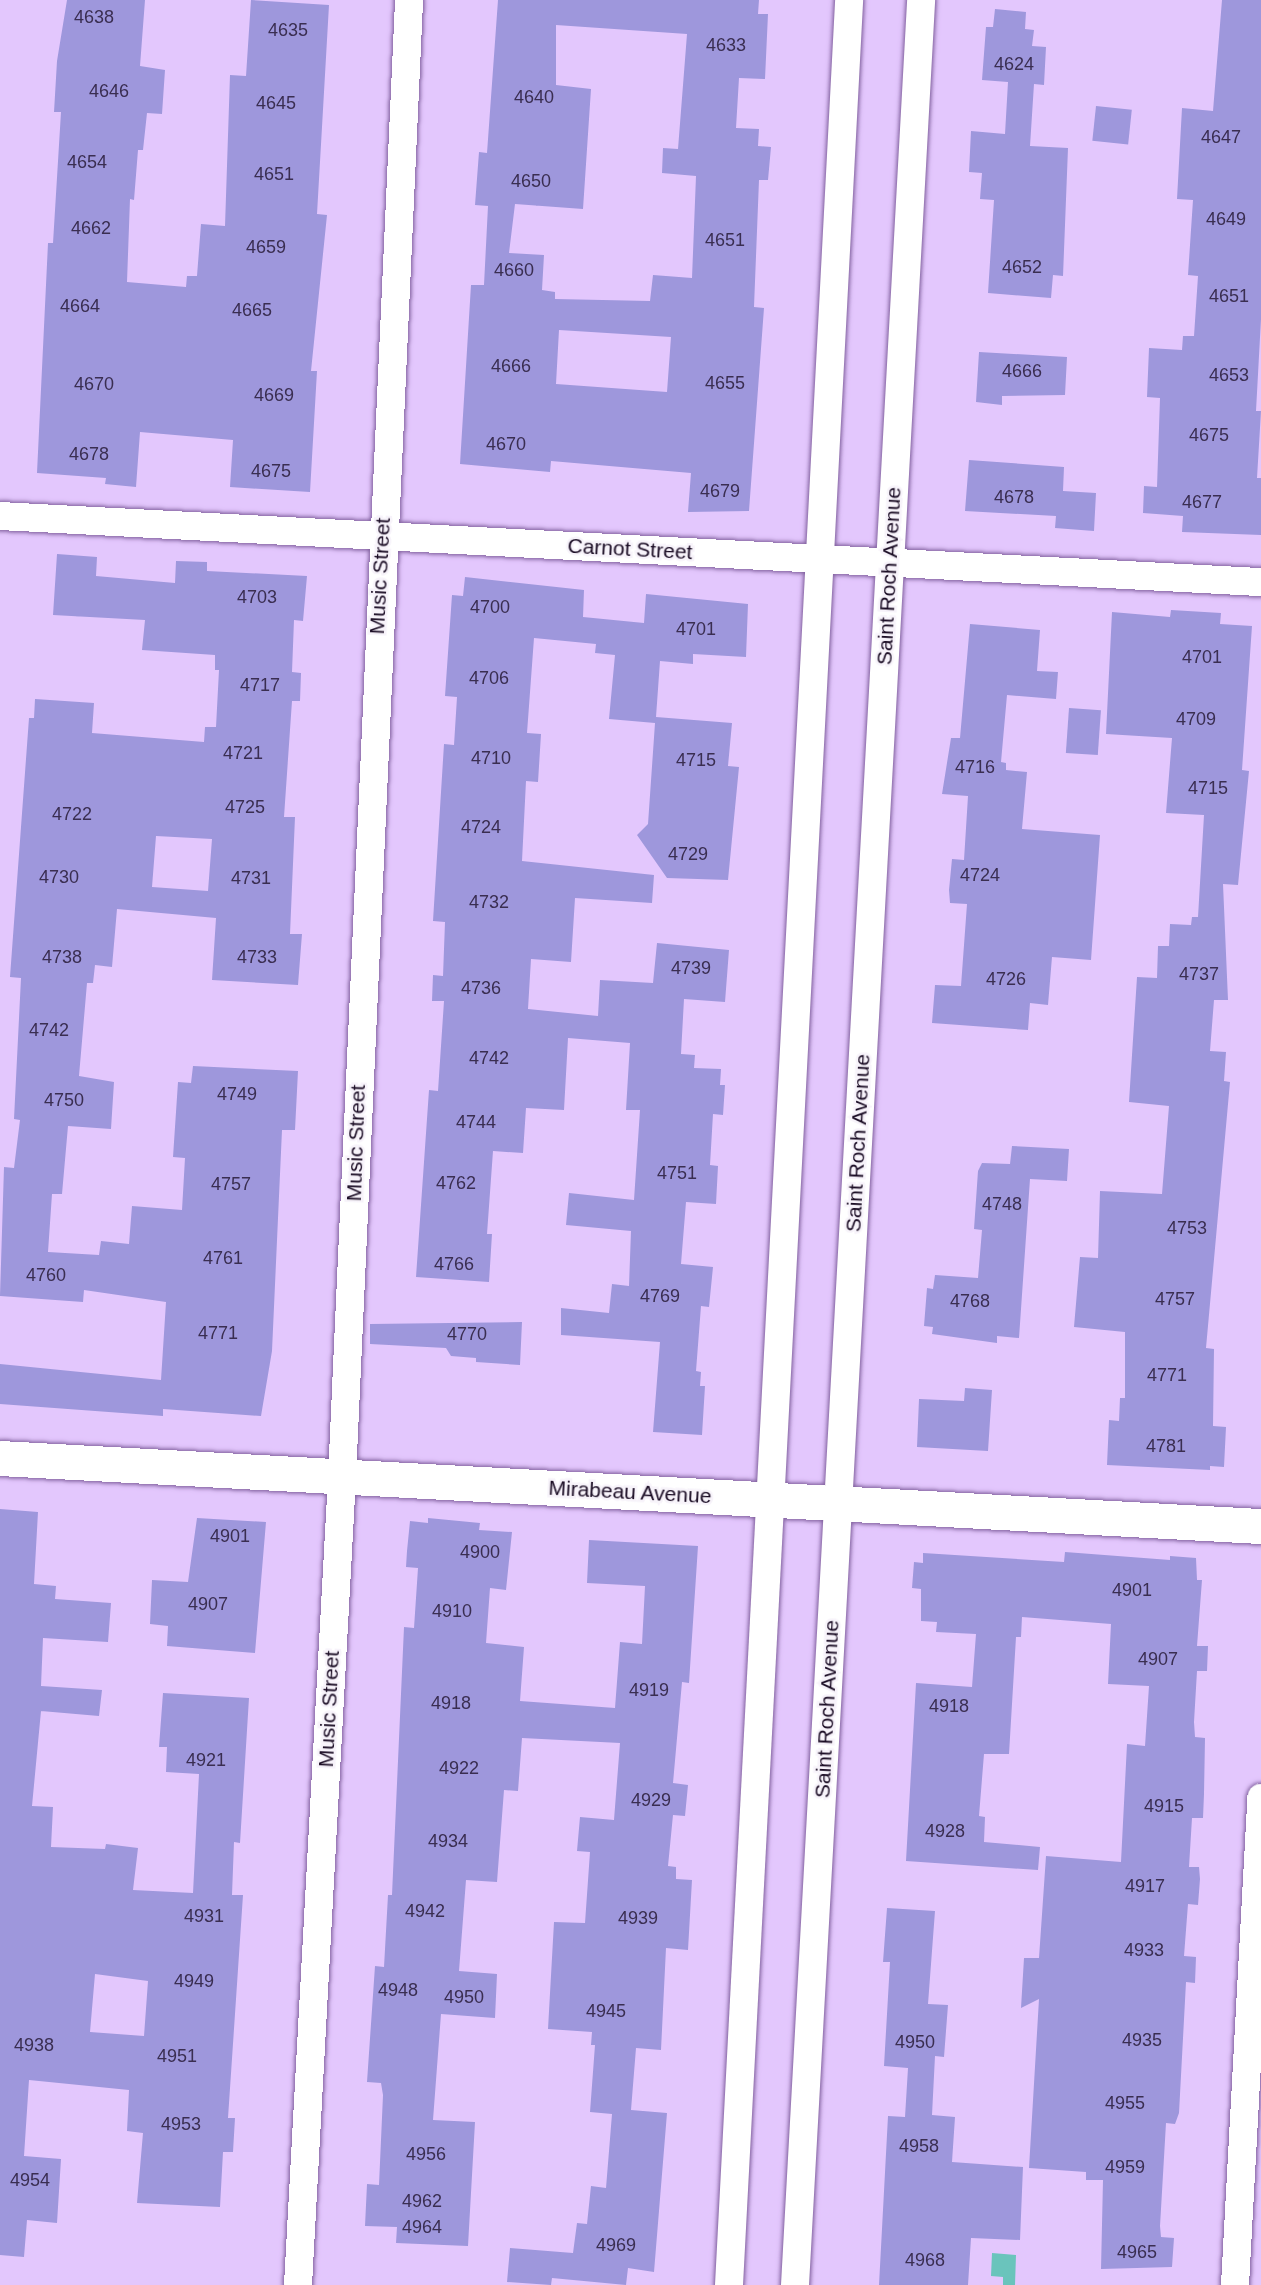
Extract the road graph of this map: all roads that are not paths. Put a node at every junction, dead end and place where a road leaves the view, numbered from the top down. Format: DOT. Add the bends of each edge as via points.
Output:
graph roads {
  1 [pos="409,0"];
  2 [pos="849,0"];
  3 [pos="921,0"];
  4 [pos="0,516"];
  5 [pos="382,536"];
  6 [pos="820,559"];
  7 [pos="890,563"];
  8 [pos="1261,582"];
  9 [pos="0,1458"];
  10 [pos="342,1477"];
  11 [pos="770,1500"];
  12 [pos="838,1503"];
  13 [pos="1261,1526"];
  14 [pos="1261,1798"];
  15 [pos="298,2285"];
  16 [pos="729,2285"];
  17 [pos="795,2285"];
  18 [pos="1235,2285"];
  1 -- 5 [label="street, Music Street"];
  2 -- 6 [label="street"];
  3 -- 7 [label="street, Saint Roch Avenue"];
  4 -- 5 [label="street, Carnot Street"];
  5 -- 6 [label="street, Carnot Street"];
  5 -- 10 [label="street, Music Street"];
  6 -- 7 [label="street, Carnot Street"];
  6 -- 11 [label="street"];
  7 -- 8 [label="street, Carnot Street"];
  7 -- 12 [label="street, Saint Roch Avenue"];
  9 -- 10 [label="street, Mirabeau Avenue"];
  10 -- 11 [label="street, Mirabeau Avenue"];
  10 -- 15 [label="street, Music Street"];
  11 -- 12 [label="street, Mirabeau Avenue"];
  11 -- 16 [label="street"];
  12 -- 13 [label="street, Mirabeau Avenue"];
  12 -- 17 [label="street, Saint Roch Avenue"];
  14 -- 18 [label="street"];
}
